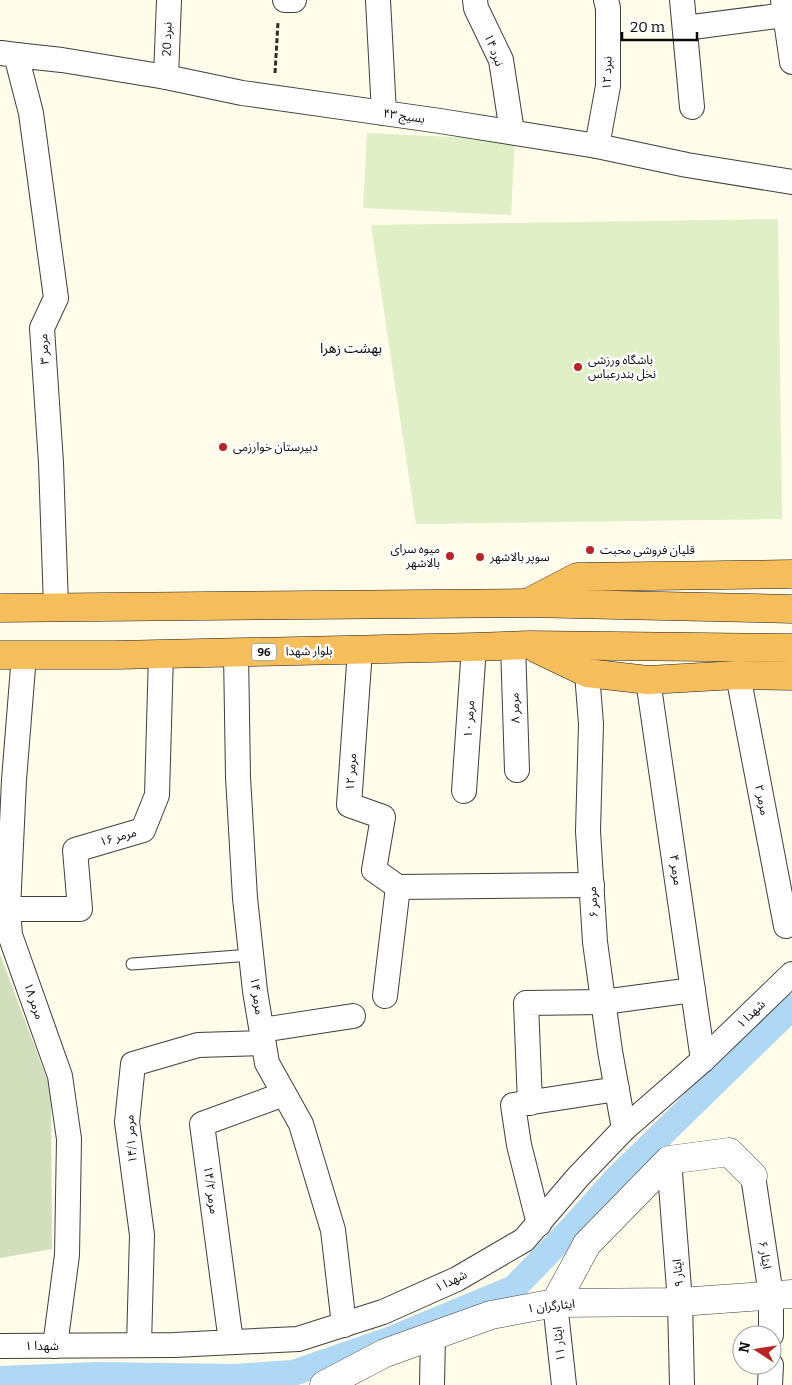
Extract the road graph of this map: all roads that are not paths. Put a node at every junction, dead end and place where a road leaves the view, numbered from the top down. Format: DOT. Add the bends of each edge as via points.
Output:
graph roads {
  1 [pos="169,0"];
  2 [pos="285,0"];
  3 [pos="294,0"];
  4 [pos="374,0"];
  5 [pos="475,0"];
  6 [pos="606,0"];
  7 [pos="682,0"];
  8 [pos="784,7"];
  9 [pos="685,28"];
  10 [pos="791,48"];
  11 [pos="8,54"];
  12 [pos="166,77"];
  13 [pos="692,107"];
  14 [pos="384,113"];
  15 [pos="512,132"];
  16 [pos="597,146"];
  17 [pos="792,182"];
  18 [pos="792,574"];
  19 [pos="526,604"];
  20 [pos="56,606"];
  21 [pos="0,608"];
  22 [pos="792,609"];
  23 [pos="521,645"];
  24 [pos="474,647"];
  25 [pos="792,648"];
  26 [pos="360,650"];
  27 [pos="236,652"];
  28 [pos="161,654"];
  29 [pos="12,655"];
  30 [pos="587,673"];
  31 [pos="738,675"];
  32 [pos="792,676"];
  33 [pos="648,680"];
  34 [pos="517,770"];
  35 [pos="464,791"];
  36 [pos="592,885"];
  37 [pos="398,887"];
  38 [pos="8,909"];
  39 [pos="786,926"];
  40 [pos="251,955"];
  41 [pos="132,964"];
  42 [pos="792,974"];
  43 [pos="693,990"];
  44 [pos="385,996"];
  45 [pos="604,1002"];
  46 [pos="353,1016"];
  47 [pos="263,1037"];
  48 [pos="703,1060"];
  49 [pos="617,1089"];
  50 [pos="284,1094"];
  51 [pos="530,1103"];
  52 [pos="624,1129"];
  53 [pos="669,1160"];
  54 [pos="752,1176"];
  55 [pos="539,1224"];
  56 [pos="782,1294"];
  57 [pos="680,1302"];
  58 [pos="555,1304"];
  59 [pos="344,1325"];
  60 [pos="774,1325"];
  61 [pos="433,1336"];
  62 [pos="231,1342"];
  63 [pos="139,1345"];
  64 [pos="0,1346"];
  65 [pos="55,1346"];
  66 [pos="324,1385"];
  67 [pos="432,1385"];
  68 [pos="564,1385"];
  69 [pos="682,1385"];
  1 -- 12 [label="street, نبرد 20"];
  2 -- 3 [label="street"];
  4 -- 14 [label="street"];
  5 -- 15 [label="street, نبرد ۱۴" via="501,60"];
  6 -- 16 [label="street, نبرد ۱۲" via="608,86"];
  7 -- 9 [label="street"];
  8 -- 9 [label="street"];
  8 -- 10 [label="street"];
  9 -- 13 [label="street"];
  11 -- 12 [label="street, بسیج ۴۳"];
  11 -- 20 [label="street, مرمر ۳" via="31,113 56,298 42,328"];
  12 -- 14 [label="street, بسیج ۴۳" via="242,93"];
  14 -- 15 [label="street, بسیج ۴۳"];
  15 -- 16 [label="street, بسیج ۴۳"];
  16 -- 17 [label="street, بسیج ۴۳"];
  18 -- 19 [label="highway" via="577,577"];
  19 -- 20 [label="highway"];
  19 -- 22 [label="highway"];
  20 -- 21 [label="highway"];
  23 -- 24 [label="highway, بلوار شهدا / 96"];
  23 -- 25 [label="highway, بلوار شهدا"];
  23 -- 30 [label="highway, 96"];
  23 -- 34 [label="street, مرمر ۸"];
  24 -- 26 [label="highway, بلوار شهدا / 96"];
  24 -- 35 [label="street, مرمر ۱۰"];
  26 -- 27 [label="highway, بلوار شهدا / 96"];
  26 -- 37 [label="street, مرمر ۱۲" via="349,805 383,817 374,870"];
  27 -- 28 [label="highway, بلوار شهدا / 96"];
  27 -- 40 [label="street, مرمر ۱۴" via="238,777"];
  28 -- 29 [label="highway, بلوار شهدا / 96"];
  28 -- 38 [label="street, مرمر ۱۶" via="156,795 143,830 75,850 80,909"];
  29 -- 38 [label="street, مرمر ۱۸" via="14,780"];
  30 -- 33 [label="highway, 96"];
  30 -- 36 [label="street, مرمر ۶" via="591,724 588,831"];
  31 -- 32 [label="highway, 96"];
  31 -- 33 [label="highway, 96"];
  31 -- 39 [label="street, مرمر ۲"];
  33 -- 43 [label="street, مرمر ۴"];
  36 -- 37 [label="street"];
  36 -- 45 [label="street, مرمر ۶" via="595,942"];
  37 -- 44 [label="street"];
  38 -- 65 [label="street, مرمر ۱۸" via="10,935 60,1076 69,1139 67,1255"];
  40 -- 41 [label="lane"];
  40 -- 47 [label="street, مرمر ۱۴"];
  42 -- 48 [label="street, شهدا ۱"];
  43 -- 45 [label="street"];
  43 -- 48 [label="street, مرمر ۴"];
  45 -- 49 [label="street, مرمر ۶"];
  45 -- 51 [label="street" via="526,1003"];
  46 -- 47 [label="street"];
  47 -- 50 [label="street, مرمر ۱۴" via="266,1063"];
  47 -- 63 [label="street, مرمر ۱۴/۱" via="198,1045 133,1064 127,1122 142,1235"];
  48 -- 52 [label="street, شهدا ۱"];
  49 -- 51 [label="street"];
  49 -- 52 [label="street, مرمر ۶"];
  50 -- 59 [label="street, مرمر ۱۴" via="302,1124 334,1230"];
  50 -- 62 [label="street, مرمر ۱۴/۲" via="202,1124"];
  51 -- 55 [label="street" via="513,1105 519,1145"];
  52 -- 55 [label="street, شهدا ۱"];
  53 -- 54 [label="street" via="729,1152"];
  53 -- 57 [label="street, ایثار ۹"];
  53 -- 58 [label="street" via="587,1244"];
  54 -- 56 [label="street, ایثار ۶"];
  55 -- 59 [label="street, شهدا ۱" via="524,1240 456,1279 383,1312"];
  56 -- 57 [label="street, ایثارگران ۱"];
  56 -- 60 [label="street, ایثار ۶"];
  57 -- 58 [label="street, ایثارگران ۱"];
  57 -- 69 [label="street, ایثار ۹"];
  58 -- 61 [label="street, ایثارگران ۱" via="491,1315"];
  58 -- 68 [label="street, ایثار ۱۱"];
  59 -- 62 [label="street, شهدا ۱" via="298,1339"];
  61 -- 66 [label="street, ایثارگران ۱" via="384,1353"];
  61 -- 67 [label="street"];
  62 -- 63 [label="street, شهدا ۱"];
  63 -- 65 [label="street, شهدا ۱"];
  64 -- 65 [label="street, شهدا ۱"];
}
